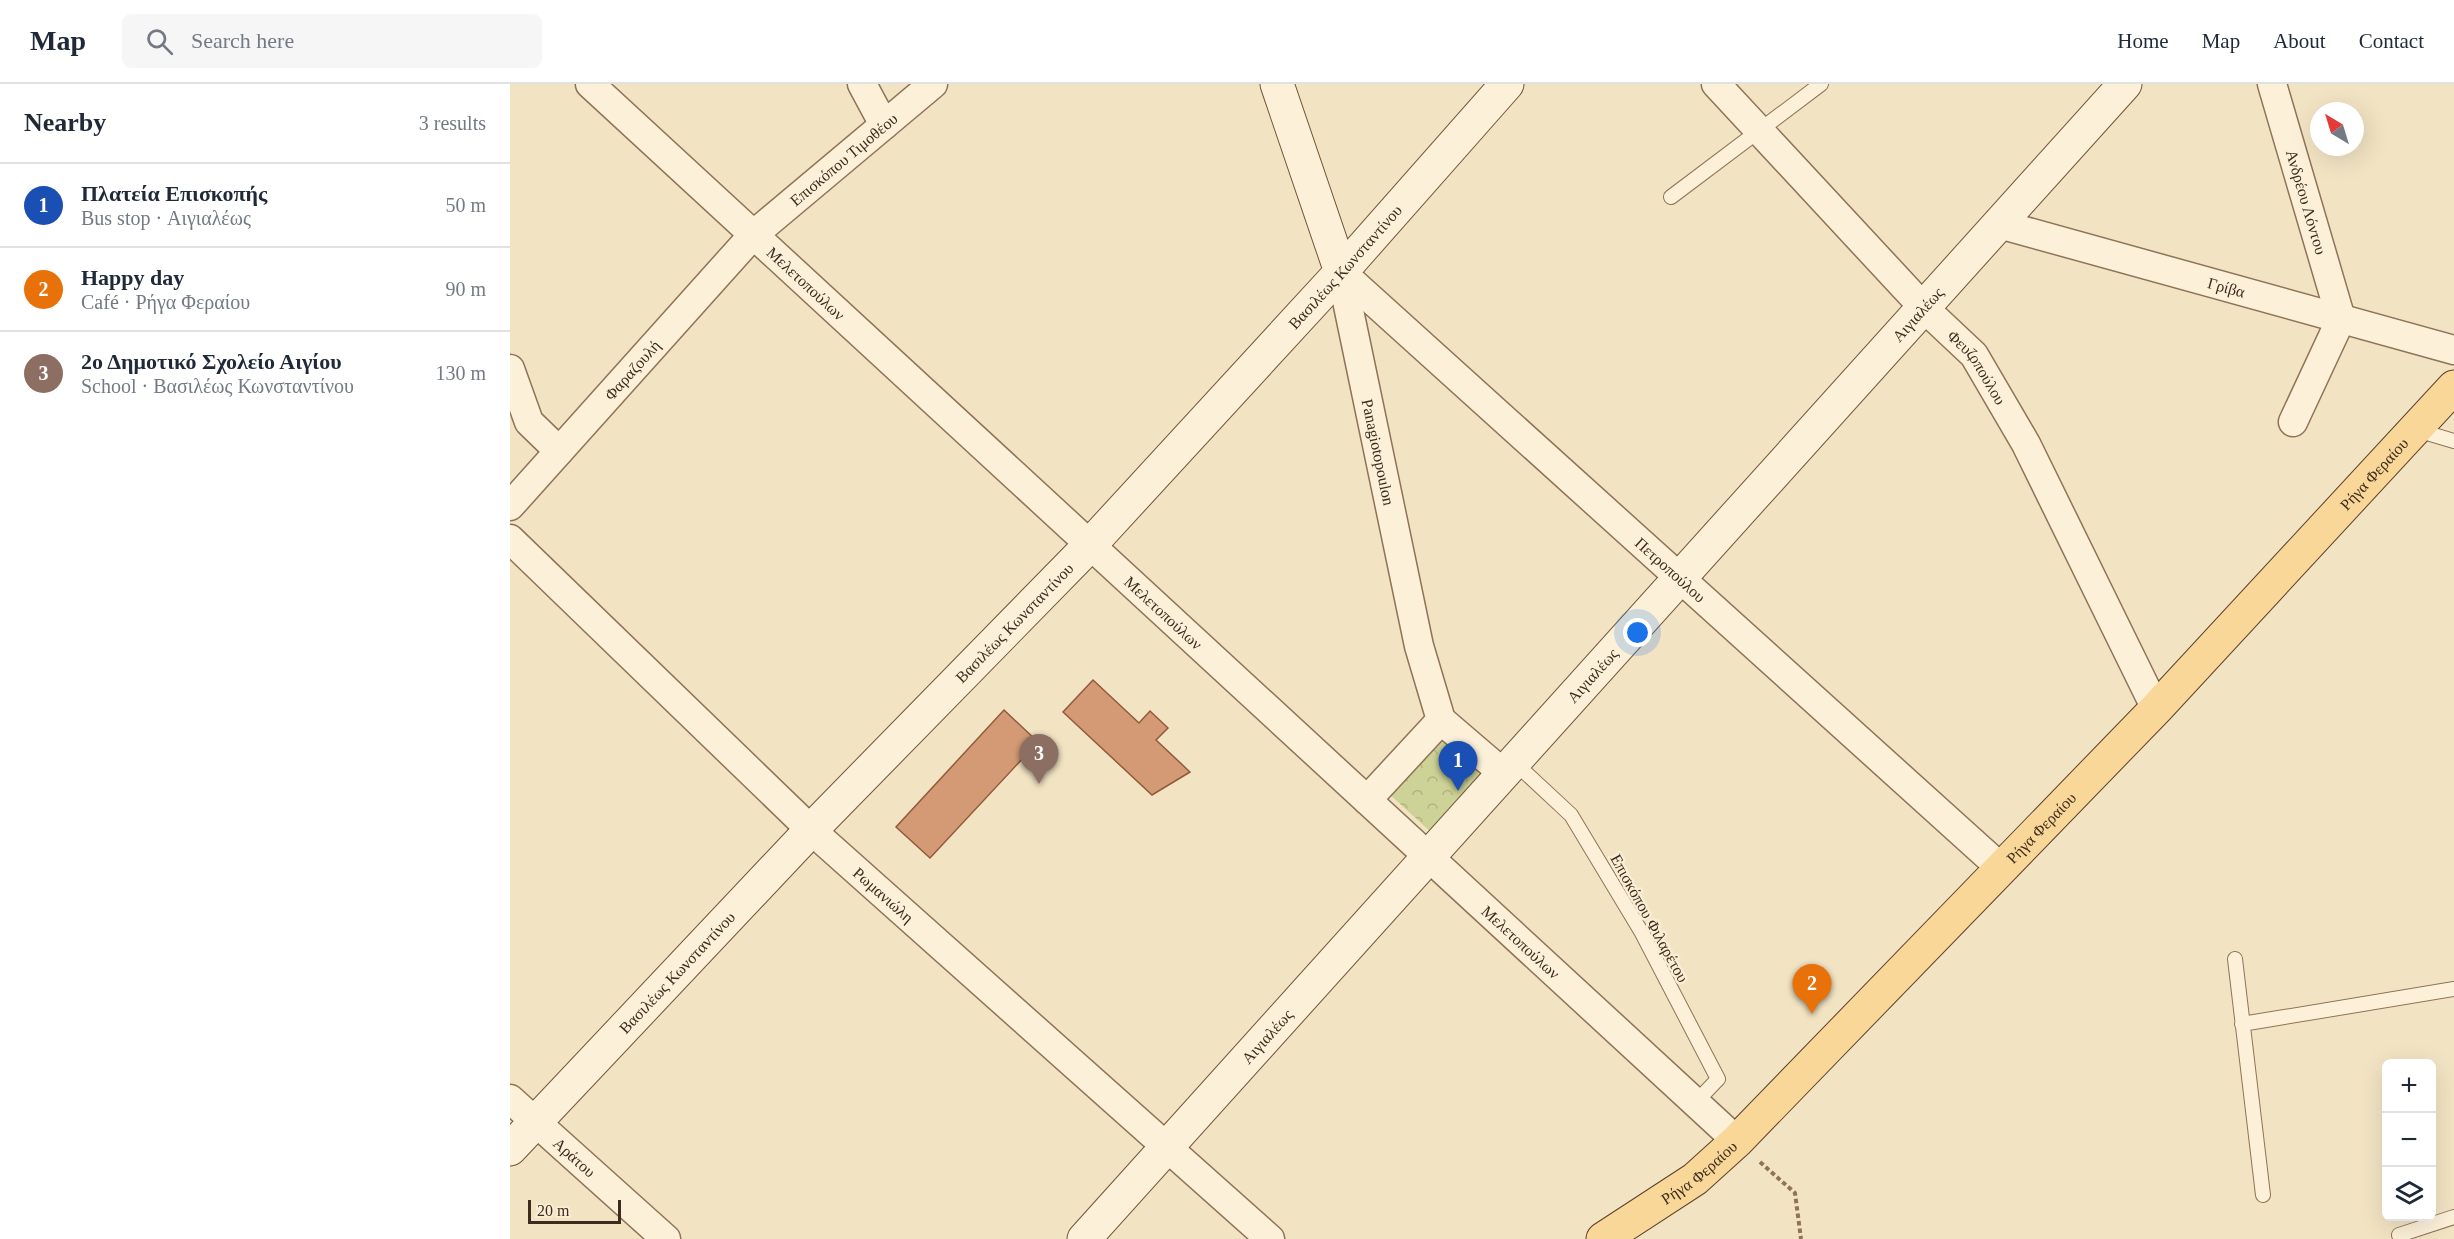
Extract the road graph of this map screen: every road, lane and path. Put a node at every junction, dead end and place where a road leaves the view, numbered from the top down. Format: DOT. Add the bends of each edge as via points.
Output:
graph roads {
  1 [pos="590,84"];
  2 [pos="862,84"];
  3 [pos="933,84"];
  4 [pos="1277,84"];
  5 [pos="1507,84"];
  6 [pos="1716,84"];
  7 [pos="1821,84"];
  8 [pos="2272,84"];
  9 [pos="2116,87"];
  10 [pos="884,125"];
  11 [pos="1758,132"];
  12 [pos="1671,197"];
  13 [pos="1999,224"];
  14 [pos="753,235"];
  15 [pos="1341,272"];
  16 [pos="1924,308"];
  17 [pos="2342,319"];
  18 [pos="2454,350"];
  19 [pos="510,369"];
  20 [pos="2454,387"];
  21 [pos="2293,422"];
  22 [pos="2415,429"];
  23 [pos="2454,441"];
  24 [pos="559,451"];
  25 [pos="510,506"];
  26 [pos="510,539"];
  27 [pos="1090,545"];
  28 [pos="1680,578"];
  29 [pos="2156,708"];
  30 [pos="1441,720"];
  31 [pos="1509,768"];
  32 [pos="1367,800"];
  33 [pos="811,830"];
  34 [pos="1428,857"];
  35 [pos="2001,868"];
  36 [pos="2235,959"];
  37 [pos="2454,989"];
  38 [pos="2241,1024"];
  39 [pos="510,1099"];
  40 [pos="1695,1102"];
  41 [pos="535,1123"];
  42 [pos="1737,1141"];
  43 [pos="1168,1146"];
  44 [pos="510,1149"];
  45 [pos="2263,1195"];
  46 [pos="2454,1217"];
  47 [pos="2399,1235"];
  48 [pos="666,1239"];
  49 [pos="1084,1239"];
  50 [pos="1270,1239"];
  51 [pos="1603,1239"];
  52 [pos="1801,1239"];
  1 -- 14 [label="street, Μελετοπούλων"];
  2 -- 10 [label="street"];
  3 -- 10 [label="street, Επισκόπου Τιμοθέου"];
  4 -- 15 [label="street, Panagiotopoulon"];
  5 -- 15 [label="street, Βασιλέως Κωνσταντίνου"];
  6 -- 11 [label="street, Φευζοπούλου"];
  7 -- 11 [label="lane"];
  8 -- 17 [label="street, Ανδρέου Λόντου"];
  9 -- 13 [label="street, Αιγιαλέως"];
  10 -- 14 [label="street, Επισκόπου Τιμοθέου"];
  11 -- 12 [label="lane"];
  11 -- 16 [label="street, Φευζοπούλου"];
  13 -- 16 [label="street, Αιγιαλέως"];
  13 -- 17 [label="street, Γρίβα"];
  14 -- 24 [label="street, Φαραζουλή"];
  14 -- 27 [label="street, Μελετοπούλων"];
  15 -- 27 [label="street, Βασιλέως Κωνσταντίνου"];
  15 -- 28 [label="street, Πετροπούλου"];
  15 -- 30 [label="street, Panagiotopoulon" via="1419,646"];
  16 -- 28 [label="street, Αιγιαλέως"];
  16 -- 29 [label="street, Φευζοπούλου" via="1974,355 2026,444"];
  17 -- 18 [label="street, Γρίβα"];
  17 -- 21 [label="street"];
  19 -- 24 [label="street" via="528,422"];
  20 -- 22 [label="main road, Ρήγα Φεραίου"];
  22 -- 23 [label="lane"];
  22 -- 29 [label="main road, Ρήγα Φεραίου"];
  24 -- 25 [label="street, Φαραζουλή"];
  26 -- 33 [label="street, Ρωμανιώλη"];
  27 -- 32 [label="street, Μελετοπούλων"];
  27 -- 33 [label="street, Βασιλέως Κωνσταντίνου"];
  28 -- 31 [label="street, Αιγιαλέως"];
  28 -- 35 [label="street, Πετροπούλου"];
  29 -- 35 [label="main road, Ρήγα Φεραίου"];
  30 -- 31 [label="street"];
  30 -- 32 [label="street"];
  31 -- 34 [label="street, Αιγιαλέως"];
  31 -- 40 [label="lane, Επισκόπου Φιλαρέτου" via="1571,815 1642,933 1718,1078"];
  32 -- 34 [label="street, Μελετοπούλων"];
  33 -- 41 [label="street, Βασιλέως Κωνσταντίνου"];
  33 -- 43 [label="street, Ρωμανιώλη"];
  34 -- 40 [label="street, Μελετοπούλων"];
  34 -- 43 [label="street, Αιγιαλέως"];
  35 -- 42 [label="main road, Ρήγα Φεραίου"];
  36 -- 38 [label="lane"];
  37 -- 38 [label="lane"];
  38 -- 45 [label="lane"];
  39 -- 41 [label="street, Αράτου"];
  40 -- 42 [label="street, Μελετοπούλων"];
  41 -- 44 [label="street, Βασιλέως Κωνσταντίνου"];
  41 -- 48 [label="street, Αράτου"];
  42 -- 51 [label="main road, Ρήγα Φεραίου" via="1695,1179"];
  42 -- 52 [label="path" via="1795,1194"];
  43 -- 49 [label="street, Αιγιαλέως"];
  43 -- 50 [label="street, Ρωμανιώλη"];
  46 -- 47 [label="lane"];
}
